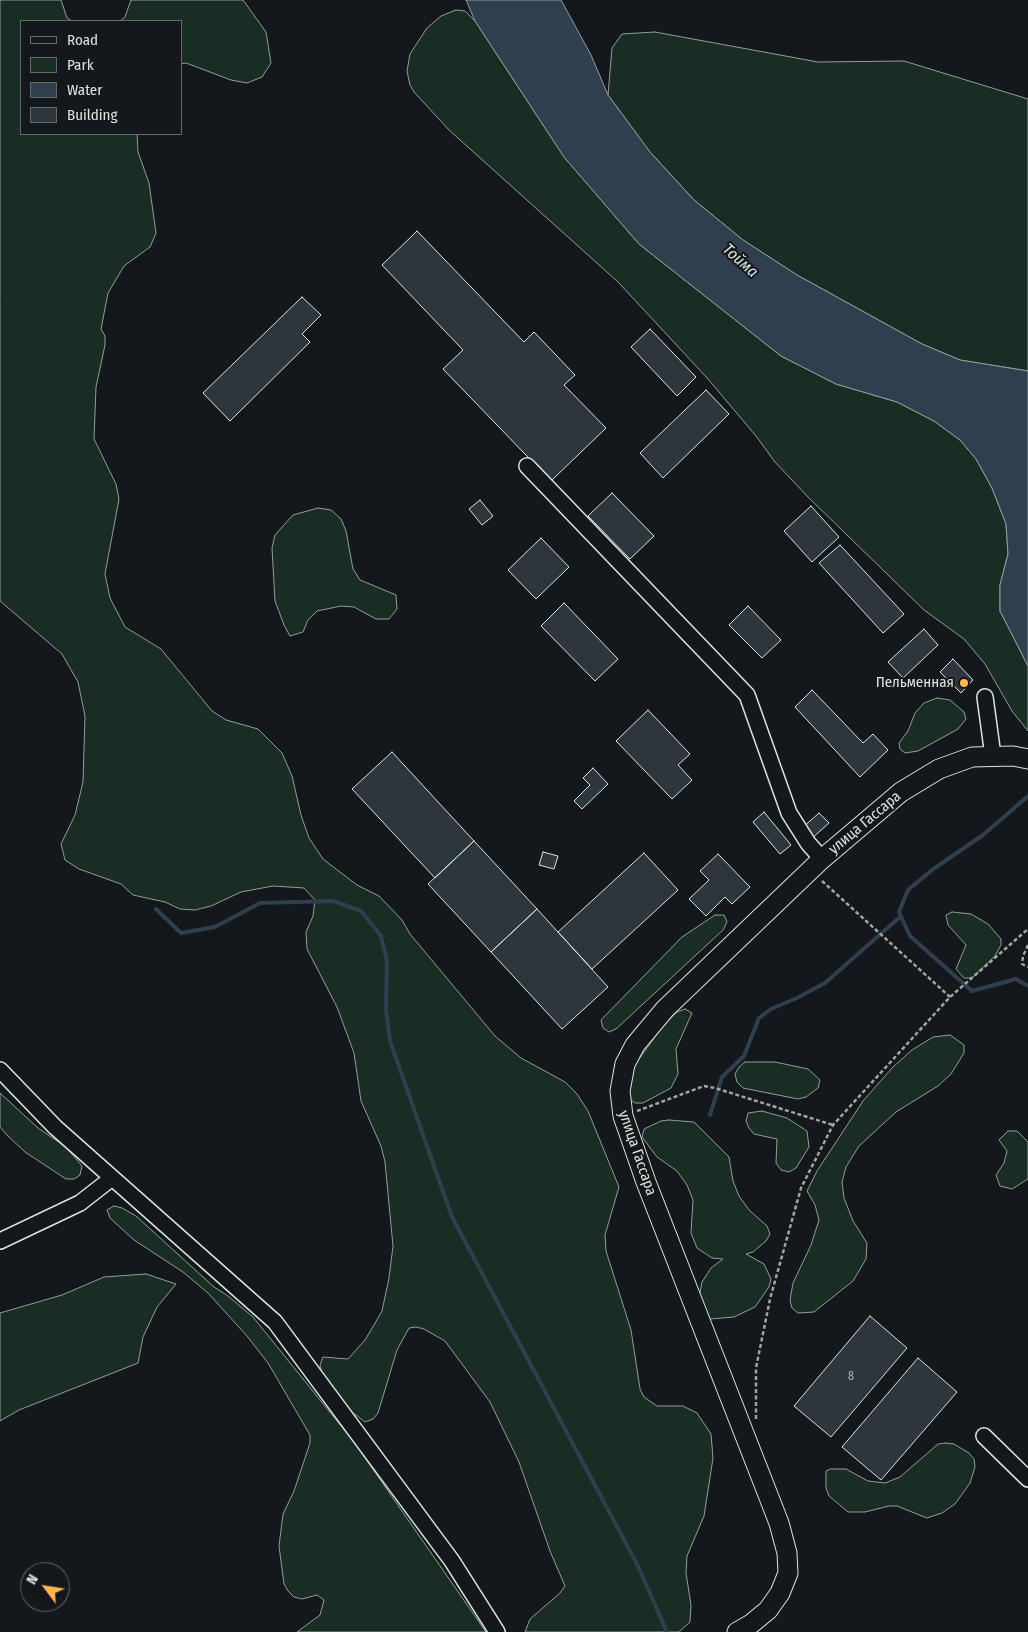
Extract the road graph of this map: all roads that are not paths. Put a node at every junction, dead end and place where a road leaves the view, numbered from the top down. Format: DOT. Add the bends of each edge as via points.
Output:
graph roads {
  1 [pos="527,466"];
  2 [pos="985,697"];
  3 [pos="993,756"];
  4 [pos="1028,759"];
  5 [pos="824,866"];
  6 [pos="0,1070"];
  7 [pos="112,1178"];
  8 [pos="0,1241"];
  9 [pos="984,1436"];
  10 [pos="1028,1479"];
  11 [pos="497,1632"];
  12 [pos="737,1632"];
  1 -- 5 [label="street" via="747,695 789,814"];
  2 -- 3 [label="street"];
  3 -- 4 [label="main road, улица Гассара"];
  3 -- 5 [label="main road, улица Гассара" via="955,762 921,778"];
  5 -- 12 [label="main road, улица Гассара" via="665,1009 635,1045 622,1078 623,1116 779,1523 787,1554 788,1573 780,1593 768,1610"];
  6 -- 7 [label="street" via="55,1127"];
  7 -- 8 [label="street" via="80,1203"];
  7 -- 11 [label="street" via="275,1322 452,1561"];
  9 -- 10 [label="street"];
}
